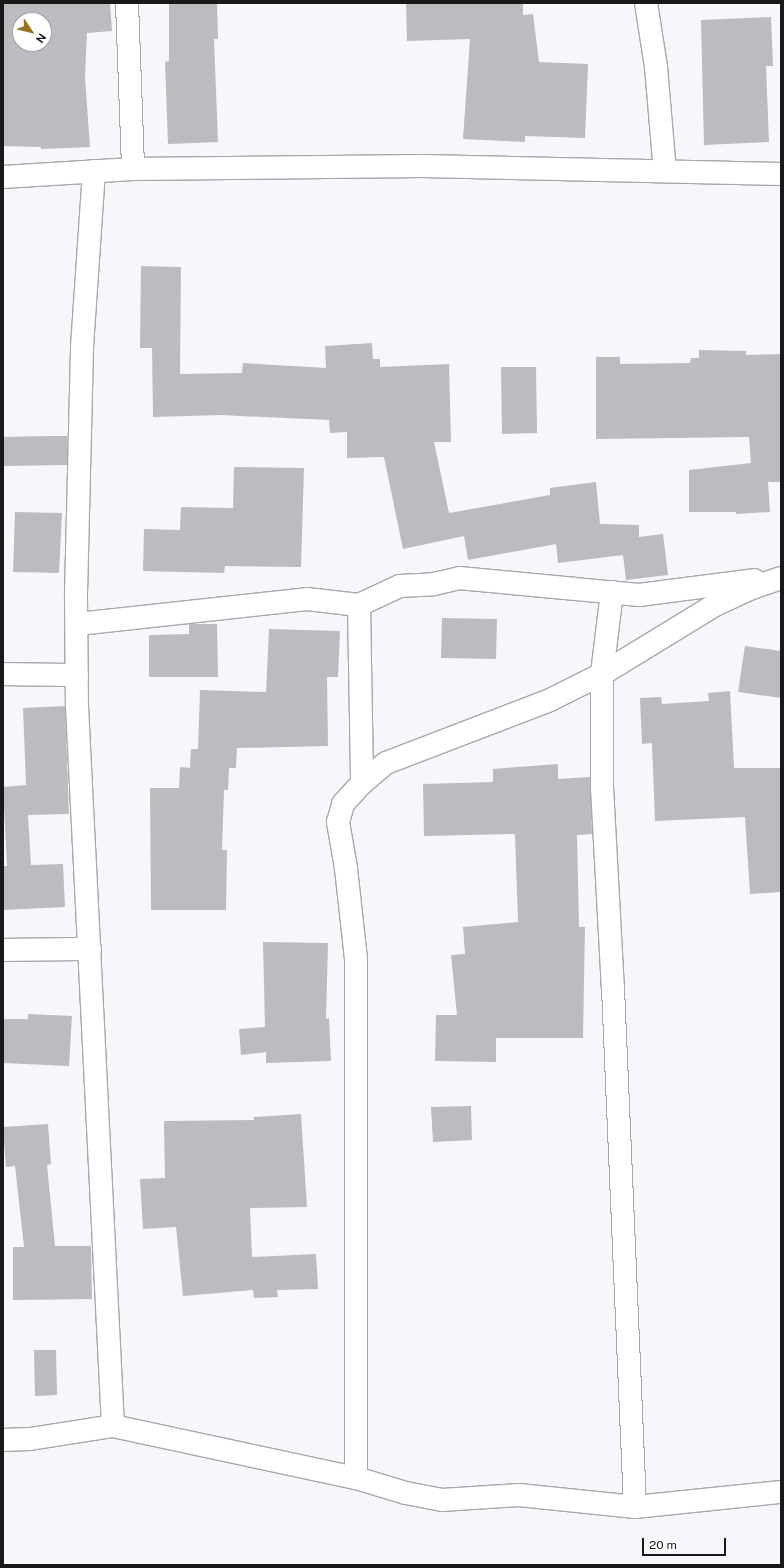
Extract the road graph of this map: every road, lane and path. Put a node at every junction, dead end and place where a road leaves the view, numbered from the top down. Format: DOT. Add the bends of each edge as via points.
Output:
graph roads {
  1 [pos="127,3"];
  2 [pos="646,3"];
  3 [pos="133,169"];
  4 [pos="94,171"];
  5 [pos="665,171"];
  6 [pos="781,174"];
  7 [pos="3,177"];
  8 [pos="781,578"];
  9 [pos="612,592"];
  10 [pos="359,605"];
  11 [pos="78,624"];
  12 [pos="3,674"];
  13 [pos="602,674"];
  14 [pos="77,676"];
  15 [pos="362,783"];
  16 [pos="90,949"];
  17 [pos="3,950"];
  18 [pos="113,1426"];
  19 [pos="3,1440"];
  20 [pos="356,1478"];
  21 [pos="781,1492"];
  22 [pos="635,1507"];
  1 -- 3 [label="street"];
  2 -- 5 [label="street" via="656,67"];
  3 -- 4 [label="street"];
  3 -- 5 [label="street" via="423,166"];
  4 -- 7 [label="street"];
  4 -- 11 [label="street" via="82,349 76,598"];
  5 -- 6 [label="street"];
  8 -- 9 [label="street" via="639,595"];
  8 -- 13 [label="street" via="715,605"];
  9 -- 10 [label="street" via="459,578 434,584 400,586"];
  9 -- 13 [label="street"];
  10 -- 11 [label="street" via="307,599"];
  10 -- 15 [label="street"];
  11 -- 14 [label="street"];
  12 -- 14 [label="street"];
  13 -- 15 [label="street" via="550,700 386,763"];
  13 -- 22 [label="street" via="602,788"];
  14 -- 16 [label="street"];
  15 -- 20 [label="street" via="343,804 338,822 356,959"];
  16 -- 17 [label="street"];
  16 -- 18 [label="street"];
  18 -- 19 [label="street" via="30,1439"];
  18 -- 20 [label="street"];
  20 -- 22 [label="street" via="406,1493 442,1500 519,1495"];
  21 -- 22 [label="street"];
}
